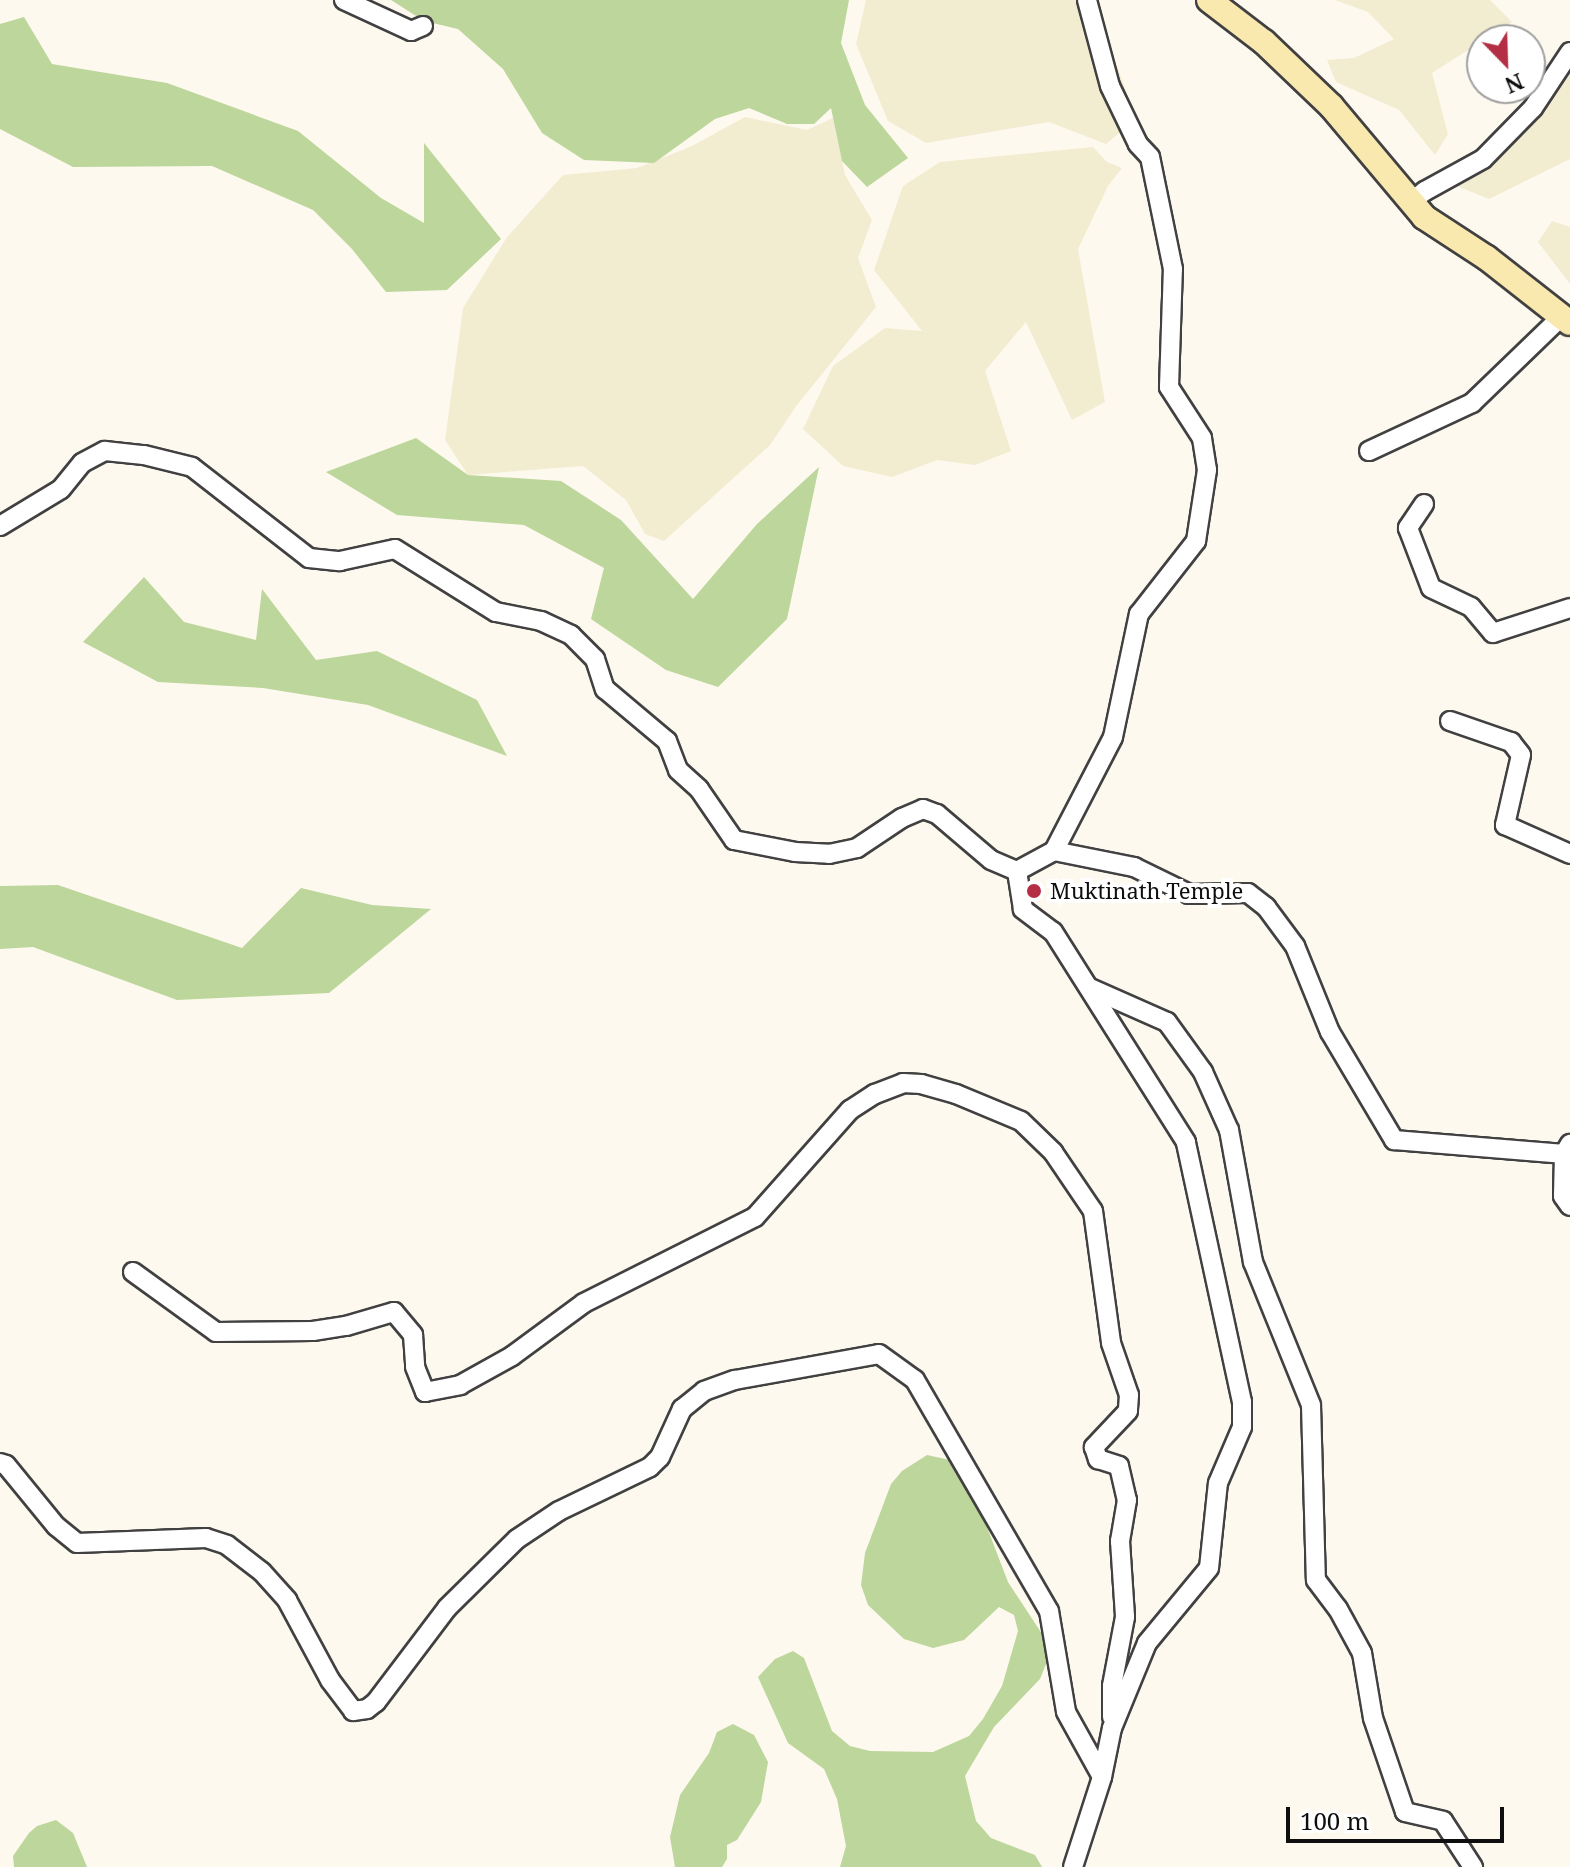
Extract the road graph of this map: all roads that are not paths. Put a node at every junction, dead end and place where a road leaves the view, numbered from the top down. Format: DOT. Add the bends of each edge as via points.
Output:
graph roads {
  1 [pos="344,0"];
  2 [pos="1087,0"];
  3 [pos="1209,0"];
  4 [pos="423,26"];
  5 [pos="1570,52"];
  6 [pos="1410,203"];
  7 [pos="1565,320"];
  8 [pos="1369,451"];
  9 [pos="1424,504"];
  10 [pos="0,526"];
  11 [pos="1570,608"];
  12 [pos="1450,721"];
  13 [pos="1054,851"];
  14 [pos="1570,854"];
  15 [pos="1017,871"];
  16 [pos="1090,988"];
  17 [pos="1567,1149"];
  18 [pos="1570,1206"];
  19 [pos="133,1272"];
  20 [pos="0,1463"];
  21 [pos="1112,1728"];
  22 [pos="1102,1777"];
  23 [pos="1073,1867"];
  24 [pos="1473,1867"];
  1 -- 4 [label="street" via="411,31"];
  2 -- 13 [label="street" via="1110,86 1138,144 1150,157 1173,269 1169,387 1202,438 1207,470 1196,541 1139,614 1113,737"];
  3 -- 6 [label="street" via="1264,42 1331,106"];
  5 -- 6 [label="street" via="1533,108 1483,159"];
  6 -- 7 [label="street"];
  7 -- 8 [label="street" via="1472,403"];
  9 -- 11 [label="street" via="1408,528 1431,588 1471,607 1493,633"];
  10 -- 15 [label="street" via="61,489 82,463 105,451 192,467 309,558 340,561 395,549 496,612 541,621 571,635 595,659 605,689 667,741 678,770 699,789 734,840 829,854 857,848 923,809 937,814 991,860"];
  12 -- 14 [label="street" via="1511,742 1521,755 1505,825"];
  13 -- 15 [label="street"];
  13 -- 17 [label="street" via="1134,867 1189,894 1248,893 1266,907 1295,946 1330,1032 1394,1140"];
  15 -- 16 [label="street" via="1023,909 1053,932"];
  16 -- 21 [label="street" via="1186,1142 1242,1402 1242,1427 1218,1483 1209,1568 1147,1643"];
  16 -- 24 [label="street" via="1167,1022 1203,1072 1229,1130 1253,1262 1311,1405 1316,1580 1362,1653 1373,1718 1405,1812 1443,1821"];
  17 -- 18 [label="street" via="1563,1196"];
  19 -- 21 [label="street" via="216,1332 313,1331 394,1312 413,1335 415,1367 425,1392 460,1385 512,1356 584,1303 755,1217 850,1110 875,1094 903,1083 921,1084 1021,1121 1053,1152 1093,1211 1111,1343 1129,1395 1128,1411 1094,1447 1098,1459 1119,1466 1127,1500 1120,1541 1125,1617 1112,1686"];
  20 -- 22 [label="street" via="77,1543 206,1538 227,1545 287,1600 353,1711 376,1702 447,1608 517,1539 559,1511 650,1467 682,1409 704,1391 735,1380 879,1354 915,1380 1044,1601 1066,1712"];
  21 -- 22 [label="street"];
  22 -- 23 [label="street"];
}
